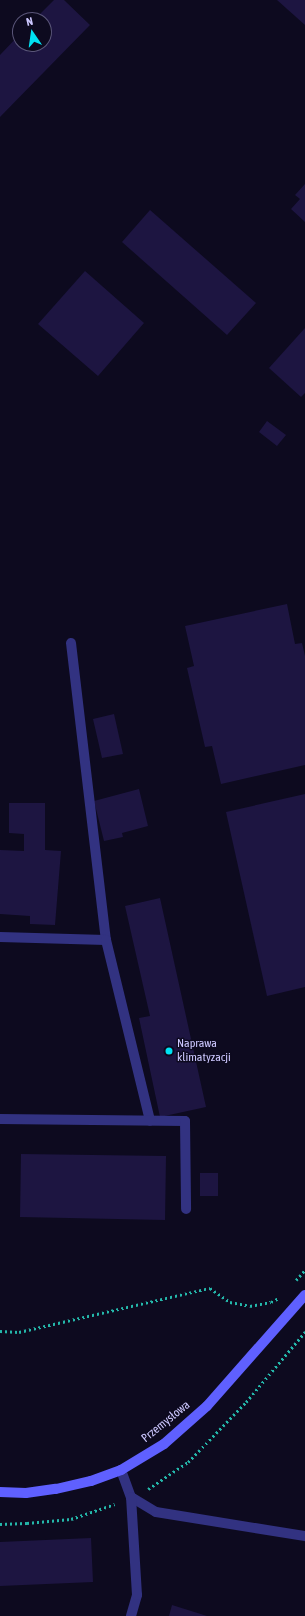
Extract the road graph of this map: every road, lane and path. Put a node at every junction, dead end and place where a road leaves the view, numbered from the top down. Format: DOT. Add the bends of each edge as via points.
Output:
graph roads {
  1 [pos="71,643"];
  2 [pos="0,937"];
  3 [pos="106,940"];
  4 [pos="0,1119"];
  5 [pos="150,1121"];
  6 [pos="186,1209"];
  7 [pos="305,1270"];
  8 [pos="293,1284"];
  9 [pos="284,1295"];
  10 [pos="305,1295"];
  11 [pos="0,1331"];
  12 [pos="121,1470"];
  13 [pos="0,1492"];
  14 [pos="131,1497"];
  15 [pos="305,1536"];
  16 [pos="131,1616"];
  1 -- 3 [label="lane"];
  2 -- 3 [label="lane"];
  3 -- 5 [label="lane"];
  4 -- 5 [label="lane"];
  5 -- 6 [label="lane" via="185,1121"];
  7 -- 8 [label="path"];
  9 -- 11 [label="path" via="271,1302 250,1306 230,1302 210,1288 19,1332"];
  10 -- 12 [label="street, Przemysłowa" via="207,1406 164,1444"];
  12 -- 13 [label="street, Przemysłowa" via="56,1489 26,1493"];
  12 -- 14 [label="lane"];
  14 -- 15 [label="lane" via="156,1512"];
  14 -- 16 [label="lane" via="137,1595"];
}
